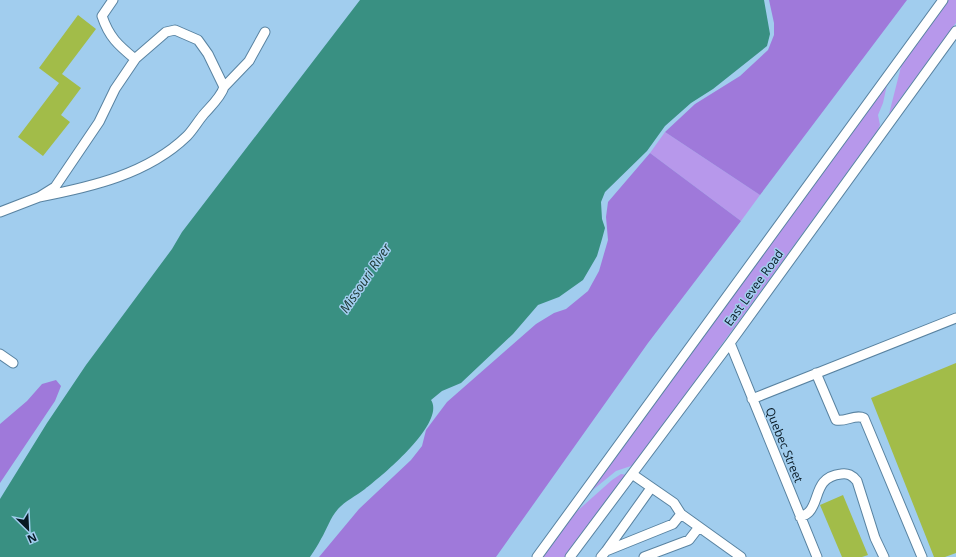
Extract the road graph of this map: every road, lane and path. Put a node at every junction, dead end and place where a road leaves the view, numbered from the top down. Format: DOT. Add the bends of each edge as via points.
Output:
graph roads {
  1 [pos="113,0"];
  2 [pos="943,0"];
  3 [pos="956,31"];
  4 [pos="265,32"];
  5 [pos="135,59"];
  6 [pos="224,87"];
  7 [pos="39,197"];
  8 [pos="0,212"];
  9 [pos="956,318"];
  10 [pos="730,343"];
  11 [pos="0,354"];
  12 [pos="13,363"];
  13 [pos="816,373"];
  14 [pos="752,399"];
  15 [pos="632,474"];
  16 [pos="651,488"];
  17 [pos="681,514"];
  18 [pos="800,517"];
  19 [pos="699,528"];
  20 [pos="604,554"];
  21 [pos="537,557"];
  22 [pos="570,557"];
  23 [pos="644,557"];
  24 [pos="741,557"];
  25 [pos="817,557"];
  26 [pos="884,557"];
  27 [pos="922,557"];
  1 -- 5 [label="street" via="102,16 107,30 116,43"];
  2 -- 21 [label="street"];
  3 -- 10 [label="street, East Levee Road"];
  4 -- 6 [label="street" via="249,61"];
  5 -- 6 [label="street" via="161,35 175,30 198,40"];
  5 -- 7 [label="street" via="115,89 99,122 55,187"];
  6 -- 7 [label="street" via="187,136 160,156 105,182"];
  7 -- 8 [label="street"];
  9 -- 13 [label="street"];
  10 -- 14 [label="street, Quebec Street"];
  10 -- 15 [label="street, East Levee Road"];
  11 -- 12 [label="street"];
  13 -- 14 [label="street"];
  13 -- 27 [label="street" via="836,420 859,416 864,418"];
  14 -- 18 [label="street, Quebec Street"];
  15 -- 16 [label="street"];
  15 -- 22 [label="street, East Levee Road"];
  16 -- 17 [label="street" via="674,503"];
  16 -- 20 [label="street"];
  17 -- 19 [label="street"];
  17 -- 20 [label="street" via="673,524"];
  18 -- 25 [label="street, Quebec Street"];
  18 -- 26 [label="street" via="810,512 819,487 826,480 836,474 846,473 853,476"];
  19 -- 23 [label="street" via="689,540"];
  19 -- 24 [label="street"];
}
